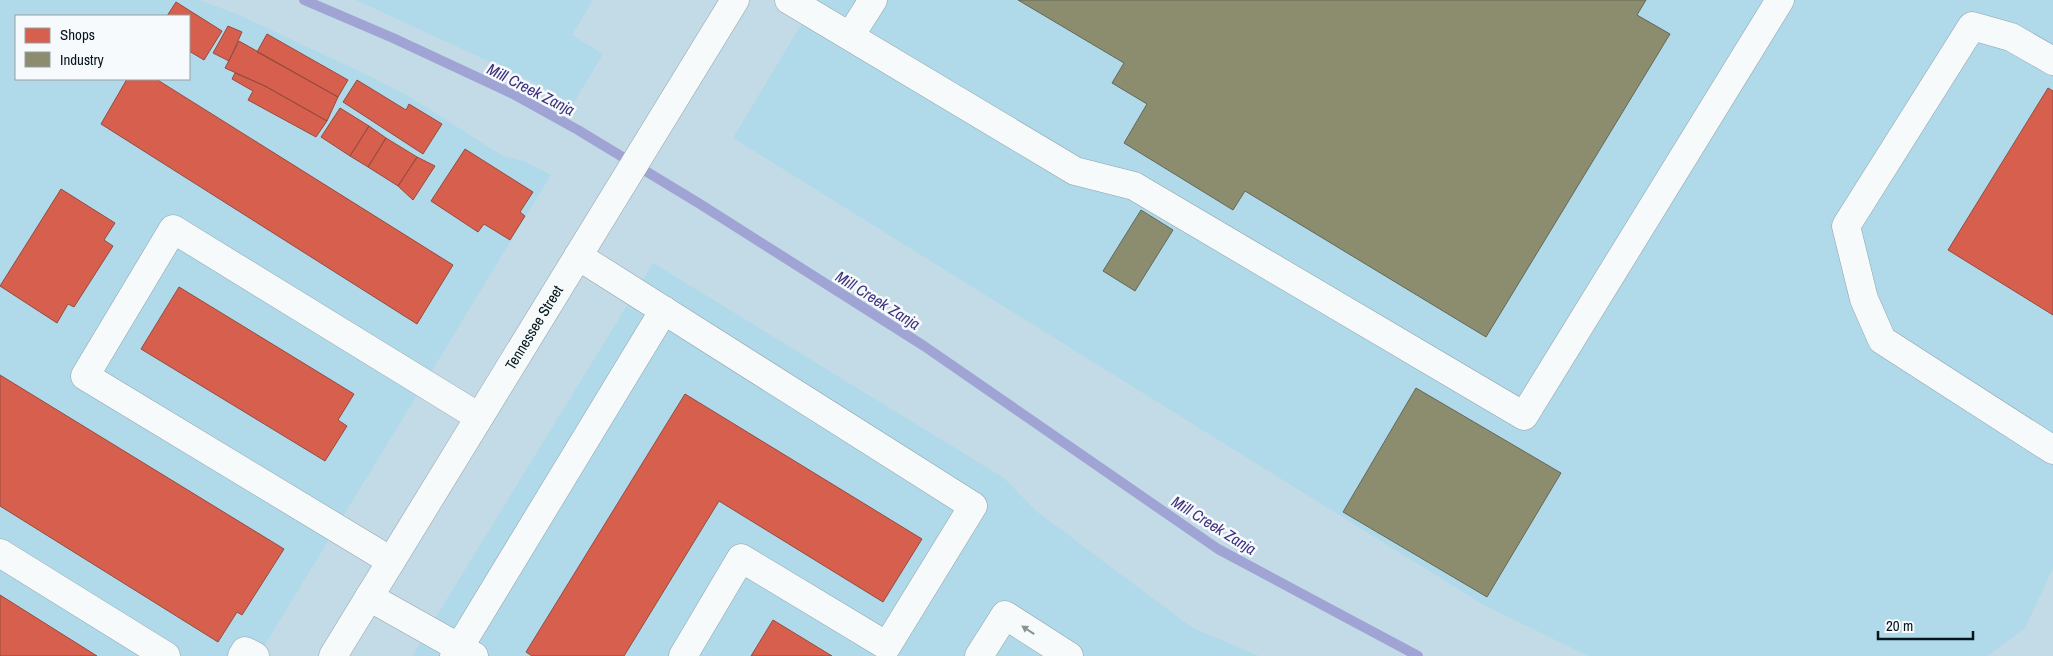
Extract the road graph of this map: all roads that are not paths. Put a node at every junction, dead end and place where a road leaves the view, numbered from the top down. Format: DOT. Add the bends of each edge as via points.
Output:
graph roads {
  1 [pos="734,0"];
  2 [pos="790,0"];
  3 [pos="873,0"];
  4 [pos="1780,0"];
  5 [pos="850,36"];
  6 [pos="2053,61"];
  7 [pos="578,256"];
  8 [pos="664,310"];
  9 [pos="479,417"];
  10 [pos="2053,450"];
  11 [pos="0,552"];
  12 [pos="391,561"];
  13 [pos="369,597"];
  14 [pos="884,651"];
  15 [pos="462,653"];
  16 [pos="166,656"];
  17 [pos="242,656"];
  18 [pos="255,656"];
  19 [pos="333,656"];
  20 [pos="683,656"];
  21 [pos="979,656"];
  22 [pos="1069,656"];
  1 -- 7 [label="main road, Tennessee Street"];
  2 -- 5 [label="main road"];
  3 -- 5 [label="main road"];
  4 -- 5 [label="main road" via="1524,416 1134,186 1075,171"];
  6 -- 10 [label="main road" via="2010,37 1972,26 1846,226 1864,299 1882,340"];
  7 -- 8 [label="main road"];
  7 -- 9 [label="main road, Tennessee Street"];
  8 -- 14 [label="main road" via="973,506"];
  8 -- 15 [label="main road"];
  9 -- 12 [label="main road, Tennessee Street"];
  9 -- 12 [label="main road" via="172,229 85,376"];
  11 -- 16 [label="main road"];
  12 -- 13 [label="main road, Tennessee Street"];
  13 -- 15 [label="main road"];
  13 -- 19 [label="main road, Tennessee Street"];
  14 -- 20 [label="main road" via="742,558"];
  17 -- 18 [label="main road" via="245,651"];
  22 -- 21 [label="main road, one-way" via="1005,615"];
}
